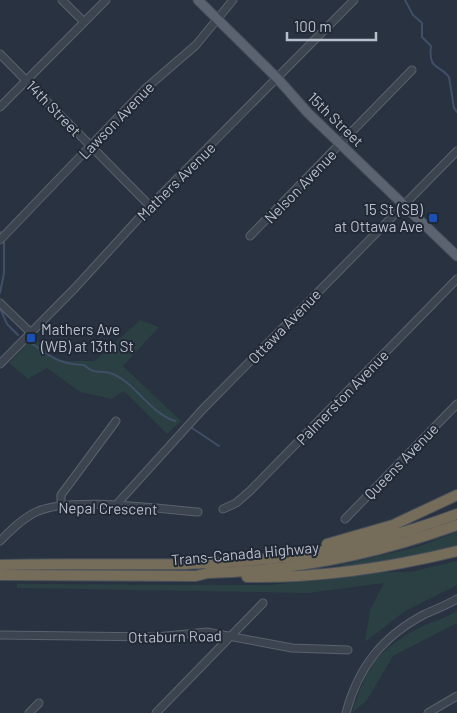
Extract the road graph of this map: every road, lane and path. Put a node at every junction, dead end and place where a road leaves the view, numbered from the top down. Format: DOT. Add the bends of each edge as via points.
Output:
graph roads {
  1 [pos="62,0"];
  2 [pos="106,0"];
  3 [pos="198,0"];
  4 [pos="233,0"];
  5 [pos="354,0"];
  6 [pos="217,18"];
  7 [pos="84,22"];
  8 [pos="0,54"];
  9 [pos="412,70"];
  10 [pos="278,79"];
  11 [pos="26,80"];
  12 [pos="0,107"];
  13 [pos="341,143"];
  14 [pos="90,145"];
  15 [pos="457,151"];
  16 [pos="405,204"];
  17 [pos="150,206"];
  18 [pos="250,236"];
  19 [pos="0,240"];
  20 [pos="457,256"];
  21 [pos="457,279"];
  22 [pos="0,303"];
  23 [pos="31,333"];
  24 [pos="0,364"];
  25 [pos="457,404"];
  26 [pos="116,421"];
  27 [pos="457,495"];
  28 [pos="61,505"];
  29 [pos="116,505"];
  30 [pos="223,510"];
  31 [pos="198,512"];
  32 [pos="457,514"];
  33 [pos="345,518"];
  34 [pos="457,525"];
  35 [pos="0,541"];
  36 [pos="457,552"];
  37 [pos="170,564"];
  38 [pos="0,565"];
  39 [pos="0,575"];
  40 [pos="196,576"];
  41 [pos="457,599"];
  42 [pos="264,603"];
  43 [pos="0,635"];
  44 [pos="231,636"];
  45 [pos="348,650"];
  46 [pos="457,696"];
  47 [pos="159,712"];
  48 [pos="346,713"];
  49 [pos="428,713"];
  1 -- 7 [label="street"];
  2 -- 7 [label="street"];
  3 -- 6 [label="main road, 15th Street"];
  4 -- 6 [label="street, Lawson Avenue"];
  5 -- 10 [label="street, Mathers Avenue"];
  6 -- 10 [label="main road, 15th Street"];
  6 -- 14 [label="street, Lawson Avenue" via="196,45 145,89"];
  7 -- 11 [label="street"];
  8 -- 11 [label="street, 14th Street"];
  9 -- 13 [label="street, Nelson Avenue"];
  10 -- 13 [label="main road, 15th Street"];
  10 -- 17 [label="street, Mathers Avenue"];
  11 -- 12 [label="street"];
  11 -- 14 [label="street, 14th Street"];
  13 -- 16 [label="main road, 15th Street"];
  13 -- 18 [label="street, Nelson Avenue"];
  14 -- 17 [label="street, 14th Street"];
  14 -- 19 [label="street, Lawson Avenue"];
  15 -- 16 [label="street, Ottawa Avenue"];
  16 -- 20 [label="main road, 15th Street"];
  16 -- 29 [label="street, Ottawa Avenue" via="203,409"];
  17 -- 23 [label="street, Mathers Avenue"];
  21 -- 30 [label="street, Palmerston Avenue" via="250,491"];
  22 -- 23 [label="street"];
  23 -- 24 [label="street, Mathers Avenue"];
  25 -- 33 [label="street, Queens Avenue"];
  26 -- 28 [label="street" via="61,495"];
  27 -- 37 [label="highway" via="393,525 328,544"];
  28 -- 29 [label="street, Nepal Crescent"];
  28 -- 35 [label="street, Nepal Crescent" via="36,512 19,522"];
  29 -- 31 [label="street, Nepal Crescent"];
  32 -- 37 [label="highway, Trans-Canada Highway" via="379,539 306,554 238,562"];
  34 -- 40 [label="highway, Trans-Canada Highway" via="397,545 331,560"];
  36 -- 40 [label="highway" via="374,568 310,575"];
  37 -- 38 [label="highway, Trans-Canada Highway"];
  39 -- 40 [label="highway, Trans-Canada Highway"];
  41 -- 48 [label="street" via="408,624 373,652 351,694"];
  42 -- 44 [label="street"];
  43 -- 44 [label="street, Ottaburn Road" via="156,637 207,632"];
  44 -- 45 [label="street, Ottaburn Road" via="292,648"];
  44 -- 47 [label="street"];
  46 -- 49 [label="street"];
}
